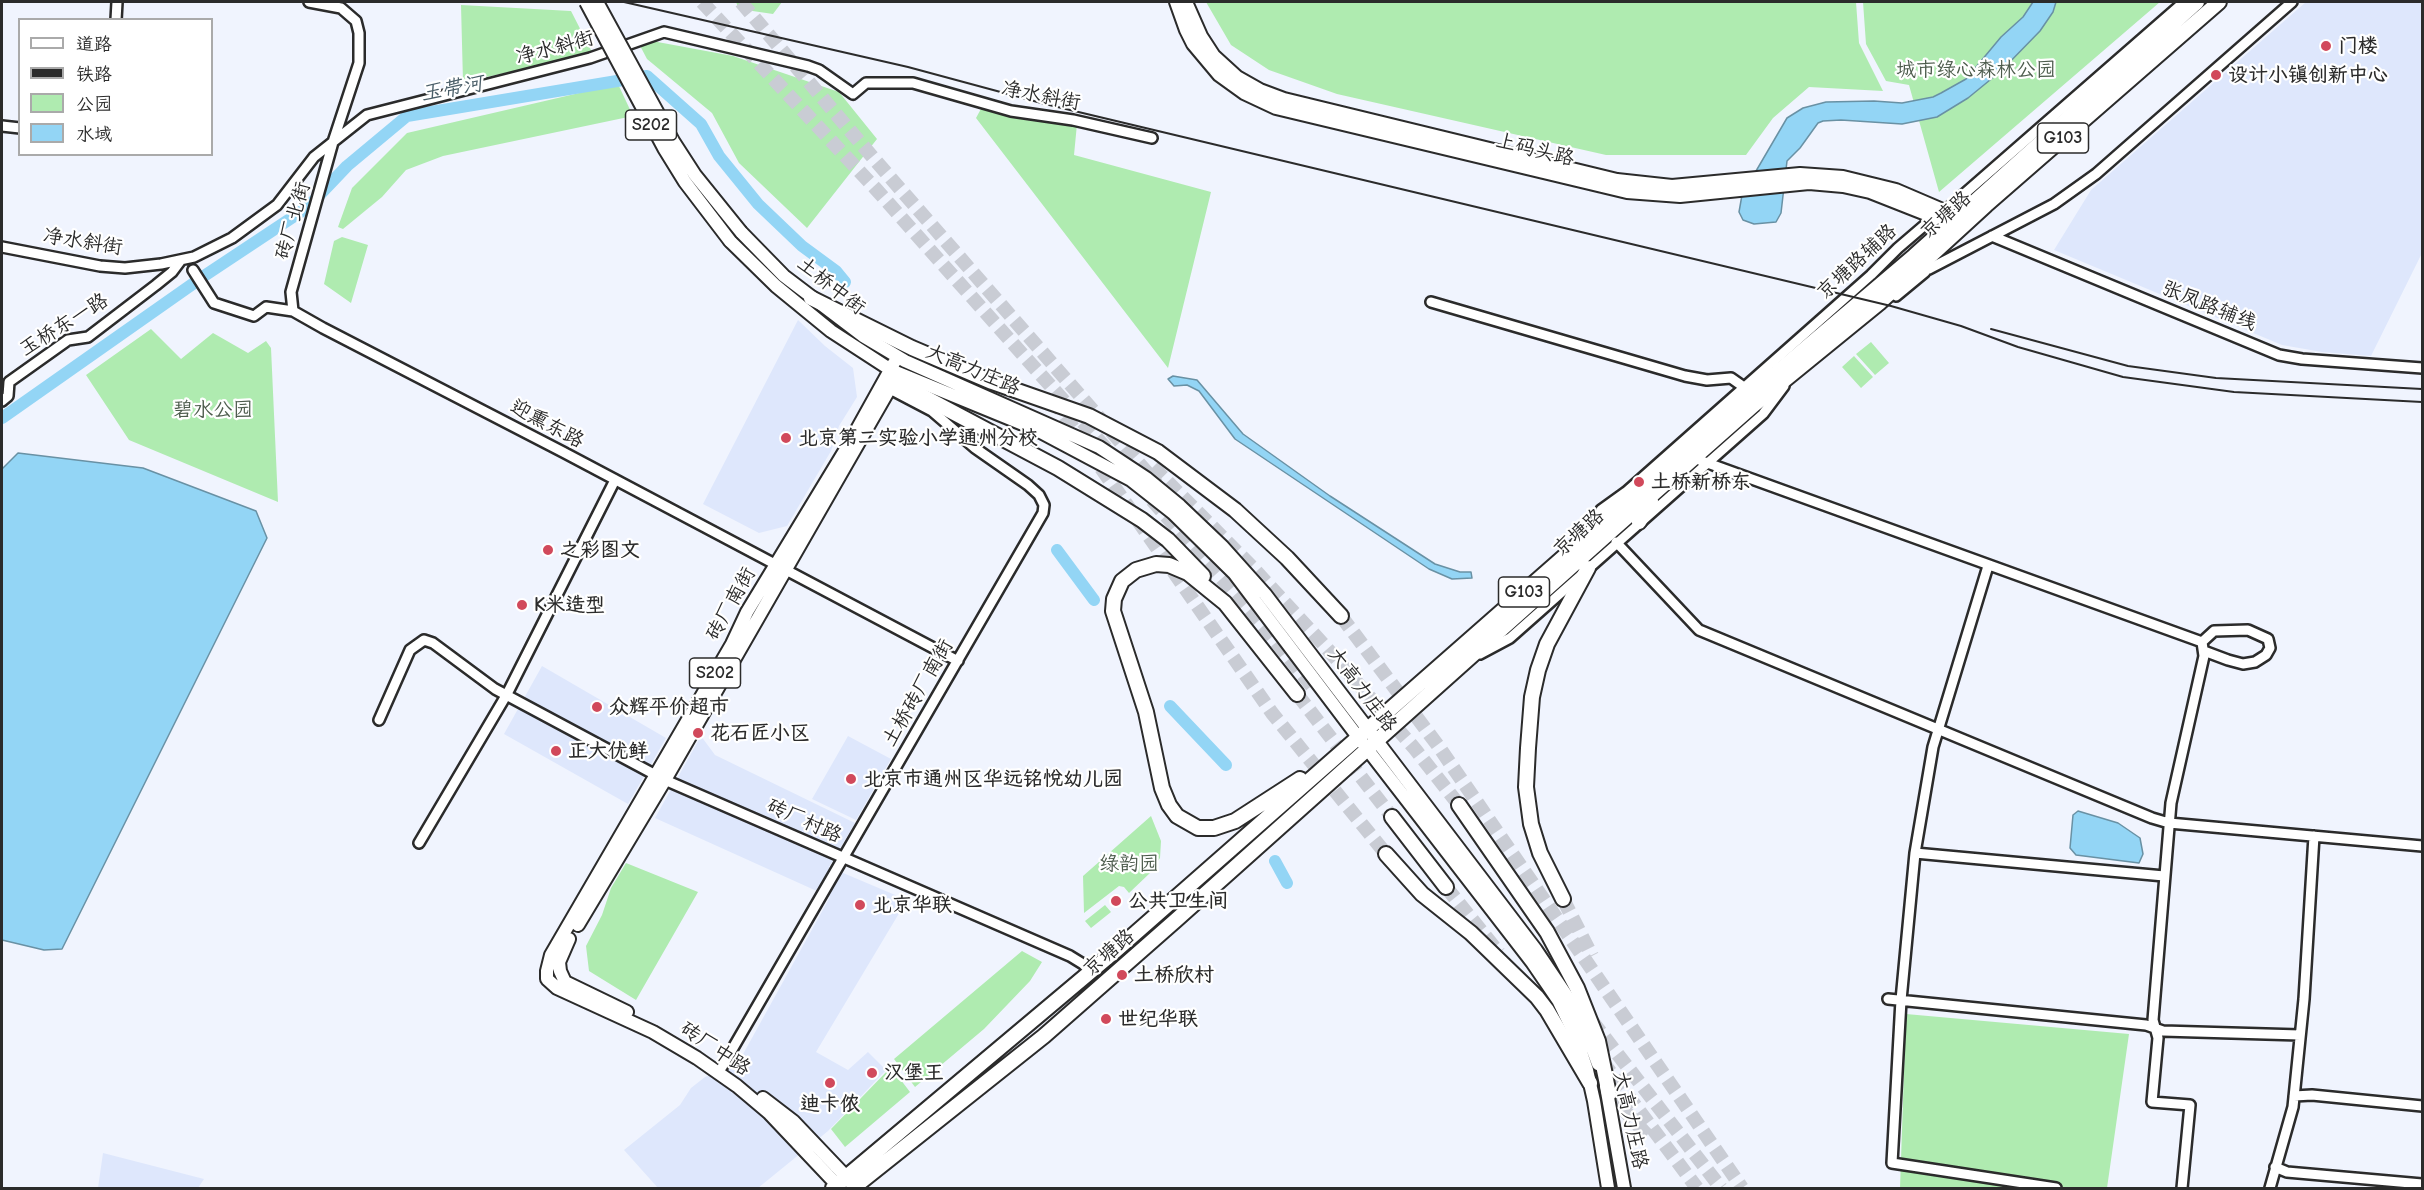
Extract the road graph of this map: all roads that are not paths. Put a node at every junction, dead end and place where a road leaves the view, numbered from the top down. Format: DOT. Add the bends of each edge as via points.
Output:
graph roads {
  1 [pos="117,2"];
  2 [pos="309,2"];
  3 [pos="586,2"];
  4 [pos="597,2"];
  5 [pos="1176,2"];
  6 [pos="1186,2"];
  7 [pos="2184,2"];
  8 [pos="2197,2"];
  9 [pos="2218,2"];
  10 [pos="2292,2"];
  11 [pos="116,18"];
  12 [pos="2,126"];
  13 [pos="18,128"];
  14 [pos="1152,138"];
  15 [pos="333,142"];
  16 [pos="1514,161"];
  17 [pos="1940,214"];
  18 [pos="1992,236"];
  19 [pos="2,246"];
  20 [pos="181,260"];
  21 [pos="1929,269"];
  22 [pos="193,270"];
  23 [pos="1909,275"];
  24 [pos="811,298"];
  25 [pos="1431,302"];
  26 [pos="293,310"];
  27 [pos="1868,312"];
  28 [pos="908,346"];
  29 [pos="2422,368"];
  30 [pos="896,372"];
  31 [pos="1748,391"];
  32 [pos="2,401"];
  33 [pos="1695,458"];
  34 [pos="615,480"];
  35 [pos="1655,493"];
  36 [pos="1639,522"];
  37 [pos="1592,532"];
  38 [pos="1616,542"];
  39 [pos="1988,566"];
  40 [pos="780,568"];
  41 [pos="1588,568"];
  42 [pos="1225,603"];
  43 [pos="1341,616"];
  44 [pos="2203,646"];
  45 [pos="958,662"];
  46 [pos="1462,664"];
  47 [pos="507,694"];
  48 [pos="1297,694"];
  49 [pos="379,720"];
  50 [pos="1938,730"];
  51 [pos="1363,733"];
  52 [pos="1372,745"];
  53 [pos="1337,755"];
  54 [pos="661,778"];
  55 [pos="1459,805"];
  56 [pos="1392,817"];
  57 [pos="2169,823"];
  58 [pos="2314,836"];
  59 [pos="419,843"];
  60 [pos="2422,846"];
  61 [pos="1915,853"];
  62 [pos="1386,854"];
  63 [pos="843,859"];
  64 [pos="2164,876"];
  65 [pos="1446,887"];
  66 [pos="1563,899"];
  67 [pos="560,971"];
  68 [pos="1090,971"];
  69 [pos="547,980"];
  70 [pos="1888,999"];
  71 [pos="1901,1000"];
  72 [pos="2155,1028"];
  73 [pos="2300,1035"];
  74 [pos="722,1066"];
  75 [pos="1590,1083"];
  76 [pos="1609,1094"];
  77 [pos="2294,1096"];
  78 [pos="2422,1106"];
  79 [pos="2275,1167"];
  80 [pos="2422,1184"];
  81 [pos="846,1186"];
  82 [pos="1608,1188"];
  83 [pos="1624,1188"];
  84 [pos="2056,1188"];
  85 [pos="2182,1188"];
  86 [pos="2270,1188"];
  1 -- 11 [label="street"];
  2 -- 15 [label="street, 砖厂北街" via="341,8 356,21 359,33 359,63"];
  3 -- 30 [label="main road, S202, bridge" via="664,148 730,240 776,286 831,331"];
  4 -- 24 [label="main road, 土桥中街 / S202, bridge" via="695,175 741,232"];
  5 -- 16 [label="main road, 上码头路" via="1186,30 1206,61 1231,85 1261,102"];
  6 -- 16 [label="main road, 上码头路" via="1214,56 1237,77 1260,90"];
  7 -- 17 [label="street, 京塘路辅路"];
  8 -- 31 [label="highway, 京塘路 / G103" via="1923,248"];
  9 -- 23 [label="highway, 京塘路 / G103"];
  10 -- 18 [label="street" via="2096,174 2054,204"];
  12 -- 13 [label="street"];
  14 -- 15 [label="street, 净水斜街" via="1011,111 913,83 866,83 853,94 813,68 664,32 590,58 367,116"];
  15 -- 20 [label="street, 净水斜街" via="314,158 277,205 253,224"];
  15 -- 26 [label="street, 砖厂北街" via="291,292"];
  16 -- 17 [label="main road, 上码头路" via="1627,192 1680,196 1809,183 1870,192"];
  17 -- 31 [label="street, 京塘路辅路" via="1898,248"];
  18 -- 21 [label="street"];
  18 -- 29 [label="street, 张凤路辅线" via="2279,355"];
  19 -- 20 [label="street, 净水斜街" via="125,268"];
  20 -- 32 [label="street, 玉桥东一路" via="172,272 88,337 68,340 9,382 8,396"];
  21 -- 23 [label="street"];
  21 -- 27 [label="street" via="1892,299"];
  22 -- 26 [label="street" via="214,303 254,316 266,307"];
  23 -- 27 [label="highway, 京塘路 / G103"];
  24 -- 28 [label="highway"];
  24 -- 30 [label="main road, 土桥中街 / S202"];
  25 -- 31 [label="street" via="1685,376 1707,380 1731,378"];
  26 -- 34 [label="street, 迎熏东路"];
  27 -- 33 [label="highway, 京塘路 / G103"];
  28 -- 30 [label="main road, 砖厂南街 / S202"];
  28 -- 43 [label="highway" via="992,382 1089,416 1158,452 1261,534"];
  30 -- 40 [label="main road, 砖厂南街 / S202"];
  30 -- 40 [label="main road, 砖厂南街 / S202"];
  30 -- 42 [label="highway" via="1142,520 1168,540"];
  30 -- 45 [label="street, 土桥砖厂南街" via="932,411 975,448 1028,485 1044,505"];
  30 -- 51 [label="main road, 大高力庄路" via="1073,435 1146,478 1180,506 1265,594"];
  31 -- 33 [label="highway, 京塘路 / G103"];
  31 -- 37 [label="street, 京塘路辅路" via="1601,510"];
  33 -- 35 [label="highway, 京塘路 / G103"];
  33 -- 36 [label="street"];
  33 -- 37 [label="highway, 京塘路 / G103"];
  33 -- 39 [label="street"];
  34 -- 40 [label="street, 迎熏东路"];
  34 -- 47 [label="street"];
  35 -- 36 [label="highway"];
  35 -- 46 [label="highway, 京塘路 / G103"];
  36 -- 38 [label="street"];
  37 -- 51 [label="highway, 京塘路 / G103"];
  38 -- 41 [label="street"];
  38 -- 50 [label="street" via="1699,630"];
  39 -- 44 [label="street"];
  39 -- 50 [label="street"];
  40 -- 45 [label="street, 迎熏东路"];
  40 -- 54 [label="main road, 砖厂南街 / S202" via="745,615"];
  41 -- 46 [label="street" via="1509,638"];
  41 -- 66 [label="highway" via="1547,644 1538,670 1528,748 1526,787 1531,824 1540,854"];
  42 -- 48 [label="highway"];
  42 -- 53 [label="highway" via="1188,573 1156,564 1127,576 1114,599 1113,611 1146,712 1162,788 1177,816 1198,828 1235,821"];
  44 -- 44 [label="street" via="2214,631 2248,630 2268,639 2270,648 2255,662 2243,663 2228,660"];
  44 -- 57 [label="street"];
  45 -- 63 [label="street, 土桥砖厂南街"];
  46 -- 52 [label="highway, 京塘路 / G103"];
  47 -- 49 [label="street, 砖厂村路" via="424,640 410,650"];
  47 -- 54 [label="street, 砖厂村路"];
  47 -- 59 [label="street"];
  50 -- 57 [label="street"];
  50 -- 61 [label="street"];
  51 -- 52 [label="main road, 大高力庄路"];
  51 -- 53 [label="highway, 京塘路 / G103"];
  52 -- 75 [label="main road, 大高力庄路" via="1558,1000 1575,1035"];
  52 -- 76 [label="main road, 大高力庄路" via="1536,950 1571,1002"];
  52 -- 81 [label="highway, 京塘路 / G103" via="1044,1036"];
  53 -- 68 [label="highway, 京塘路 / G103"];
  54 -- 63 [label="street, 砖厂村路"];
  54 -- 67 [label="main road, 砖厂南街 / S202" via="562,952"];
  54 -- 69 [label="main road, 砖厂南街 / S202" via="551,955"];
  55 -- 76 [label="highway" via="1547,932 1577,988 1598,1041"];
  56 -- 65 [label="highway"];
  57 -- 58 [label="street"];
  57 -- 64 [label="street"];
  58 -- 60 [label="street"];
  58 -- 73 [label="street"];
  61 -- 64 [label="street"];
  61 -- 71 [label="street"];
  62 -- 75 [label="highway" via="1422,894 1471,933 1531,991 1547,1010"];
  63 -- 68 [label="street, 砖厂村路" via="1070,956"];
  63 -- 74 [label="street, 土桥砖厂南街"];
  64 -- 72 [label="street"];
  67 -- 74 [label="main road, 砖厂中路 / S202" via="566,982 664,1030"];
  68 -- 81 [label="highway, 京塘路 / G103"];
  69 -- 81 [label="main road, 砖厂中路 / S202" via="653,1032 712,1068 769,1113"];
  70 -- 71 [label="street"];
  71 -- 72 [label="street"];
  71 -- 84 [label="street" via="1892,1163"];
  72 -- 73 [label="street"];
  72 -- 85 [label="street" via="2158,1038 2152,1102 2190,1105"];
  73 -- 77 [label="street"];
  74 -- 81 [label="main road, 砖厂中路 / S202" via="792,1121"];
  75 -- 82 [label="main road, 大高力庄路"];
  76 -- 83 [label="main road, 大高力庄路"];
  77 -- 78 [label="street"];
  77 -- 79 [label="street"];
  79 -- 80 [label="street" via="2288,1172"];
  79 -- 86 [label="street"];
}
